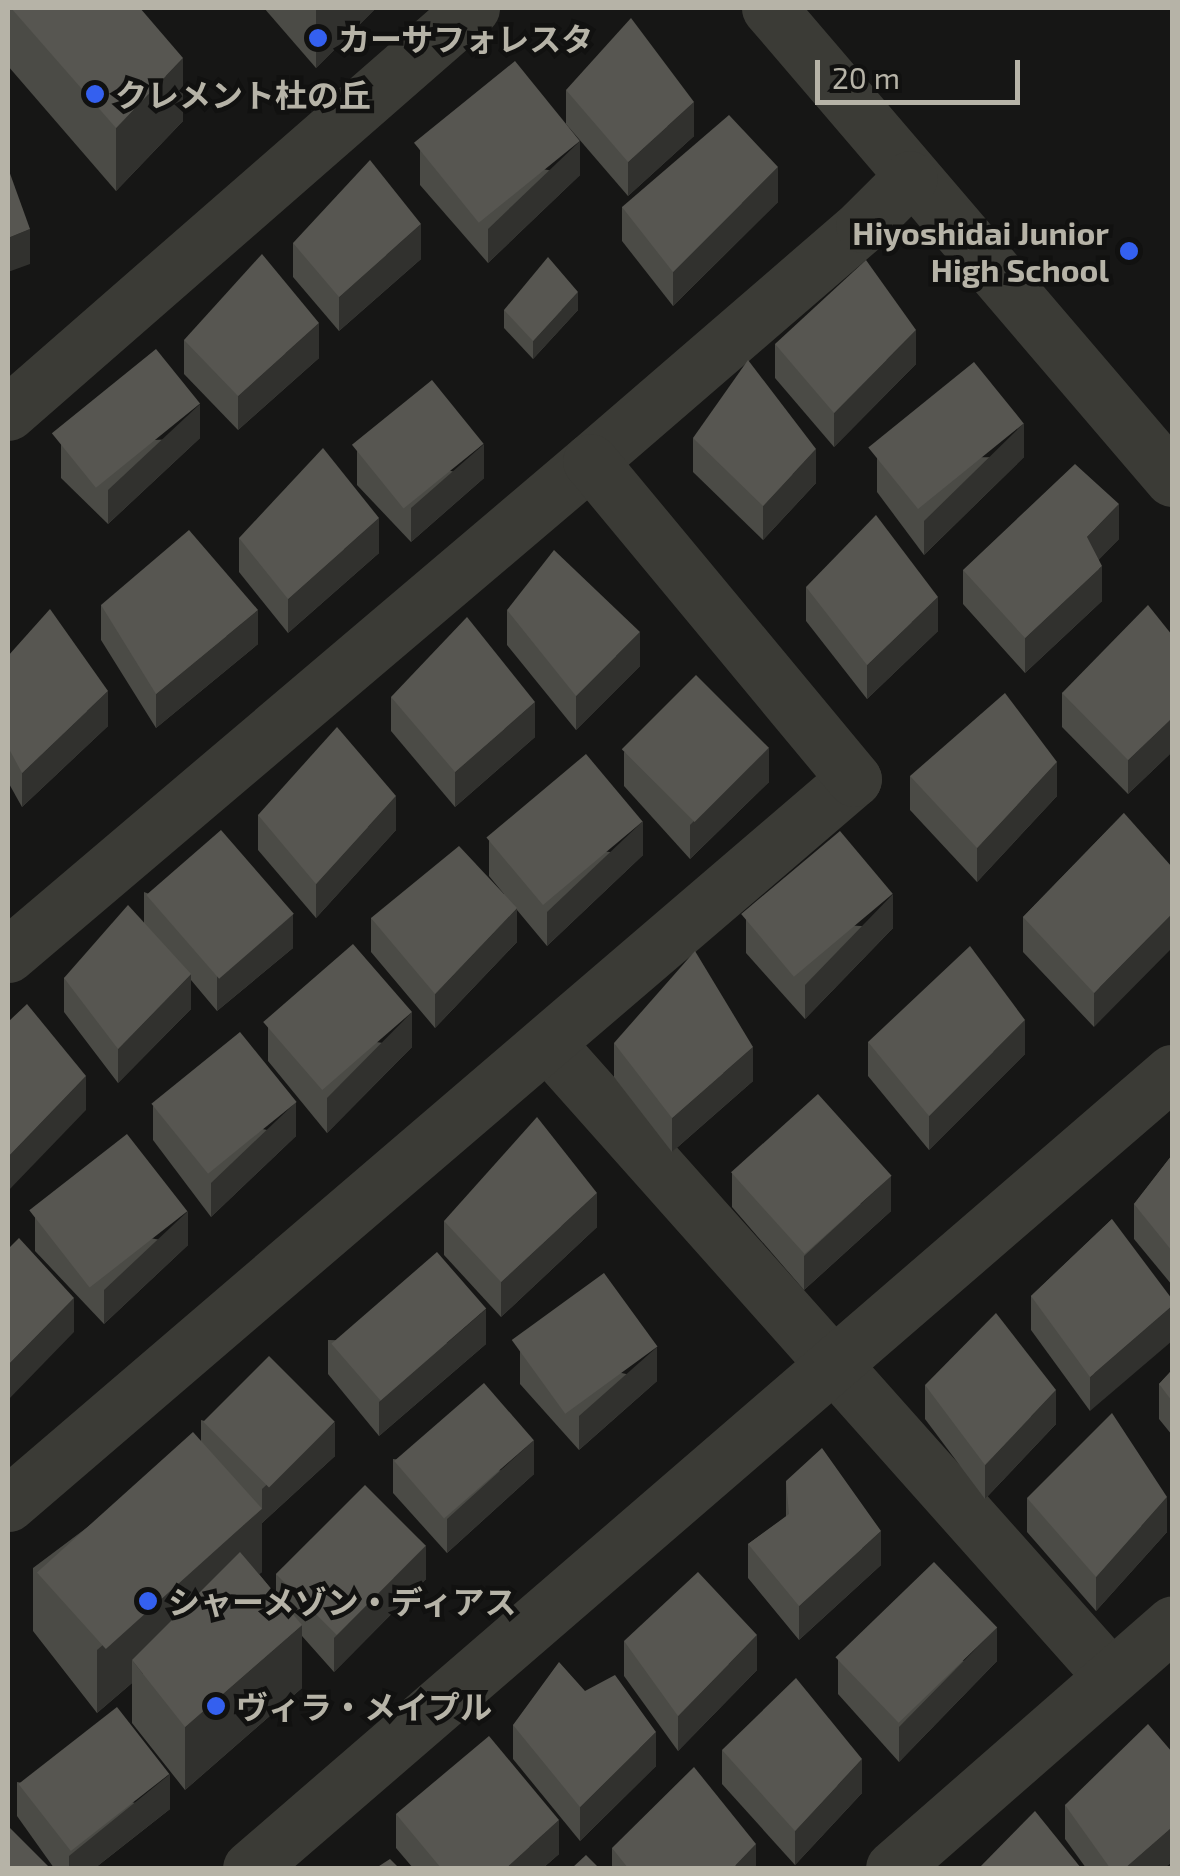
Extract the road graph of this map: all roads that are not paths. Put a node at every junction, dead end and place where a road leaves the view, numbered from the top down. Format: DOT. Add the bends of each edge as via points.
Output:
graph roads {
  1 [pos="472,8"];
  2 [pos="769,8"];
  3 [pos="910,178"];
  4 [pos="8,413"];
  5 [pos="590,461"];
  6 [pos="1172,479"];
  7 [pos="8,955"];
  8 [pos="548,1044"];
  9 [pos="1172,1072"];
  10 [pos="833,1369"];
  11 [pos="8,1504"];
  12 [pos="1172,1624"];
  13 [pos="1110,1676"];
  14 [pos="250,1868"];
  15 [pos="893,1868"];
  1 -- 4 [label="street"];
  2 -- 3 [label="street"];
  3 -- 5 [label="street"];
  3 -- 6 [label="street"];
  5 -- 7 [label="street"];
  5 -- 8 [label="street" via="854,778"];
  8 -- 10 [label="street"];
  8 -- 11 [label="street"];
  9 -- 10 [label="street"];
  10 -- 13 [label="street"];
  10 -- 14 [label="street"];
  12 -- 13 [label="street"];
  13 -- 15 [label="street"];
}
